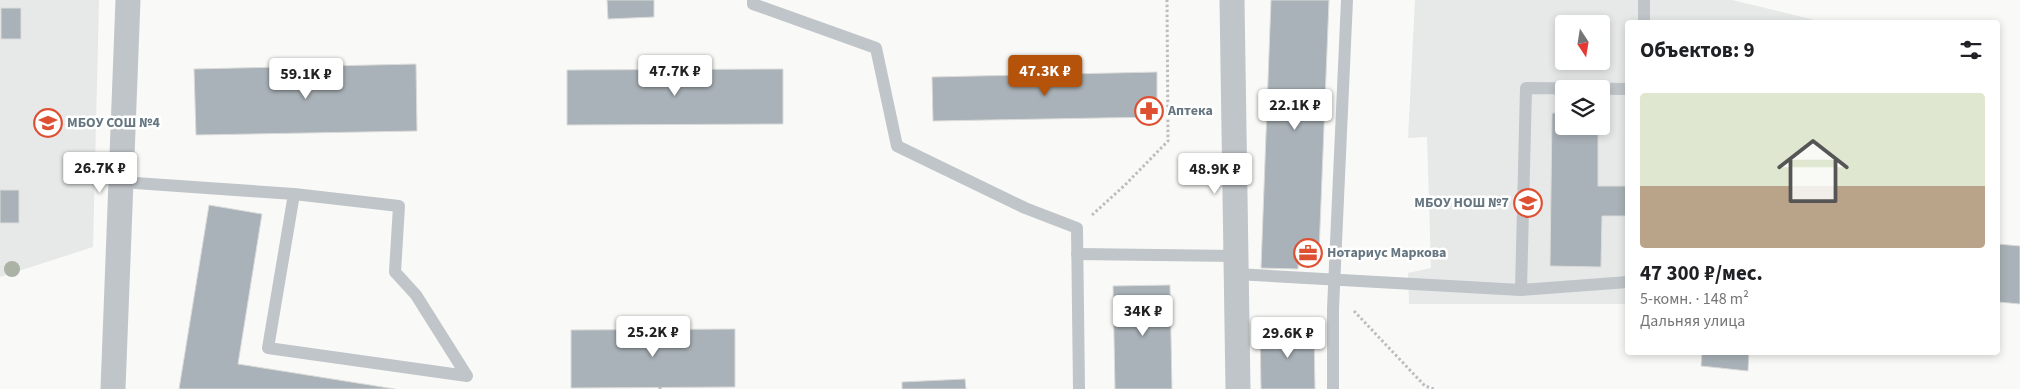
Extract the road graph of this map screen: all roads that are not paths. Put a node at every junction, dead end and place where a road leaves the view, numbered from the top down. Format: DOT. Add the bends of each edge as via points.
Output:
graph roads {
  1 [pos="128,0"];
  2 [pos="753,0"];
  3 [pos="1232,0"];
  4 [pos="1347,0"];
  5 [pos="1644,0"];
  6 [pos="1644,20"];
  7 [pos="1625,89"];
  8 [pos="121,182"];
  9 [pos="294,194"];
  10 [pos="1077,254"];
  11 [pos="1236,265"];
  12 [pos="1334,278"];
  13 [pos="1625,282"];
  14 [pos="1521,290"];
  15 [pos="113,389"];
  16 [pos="1079,389"];
  17 [pos="1238,389"];
  18 [pos="1333,389"];
  1 -- 8 [label="street"];
  2 -- 10 [label="lane" via="753,4 876,48 897,146 1025,208 1077,228"];
  3 -- 11 [label="street"];
  4 -- 12 [label="lane"];
  5 -- 6 [label="lane"];
  7 -- 14 [label="lane" via="1526,88"];
  8 -- 9 [label="lane"];
  8 -- 15 [label="street"];
  9 -- 9 [label="lane" via="268,348 467,376 416,294 395,272 399,206"];
  10 -- 11 [label="lane"];
  10 -- 16 [label="lane"];
  11 -- 12 [label="lane"];
  11 -- 17 [label="street"];
  12 -- 14 [label="lane"];
  12 -- 18 [label="lane"];
  13 -- 14 [label="lane"];
}
